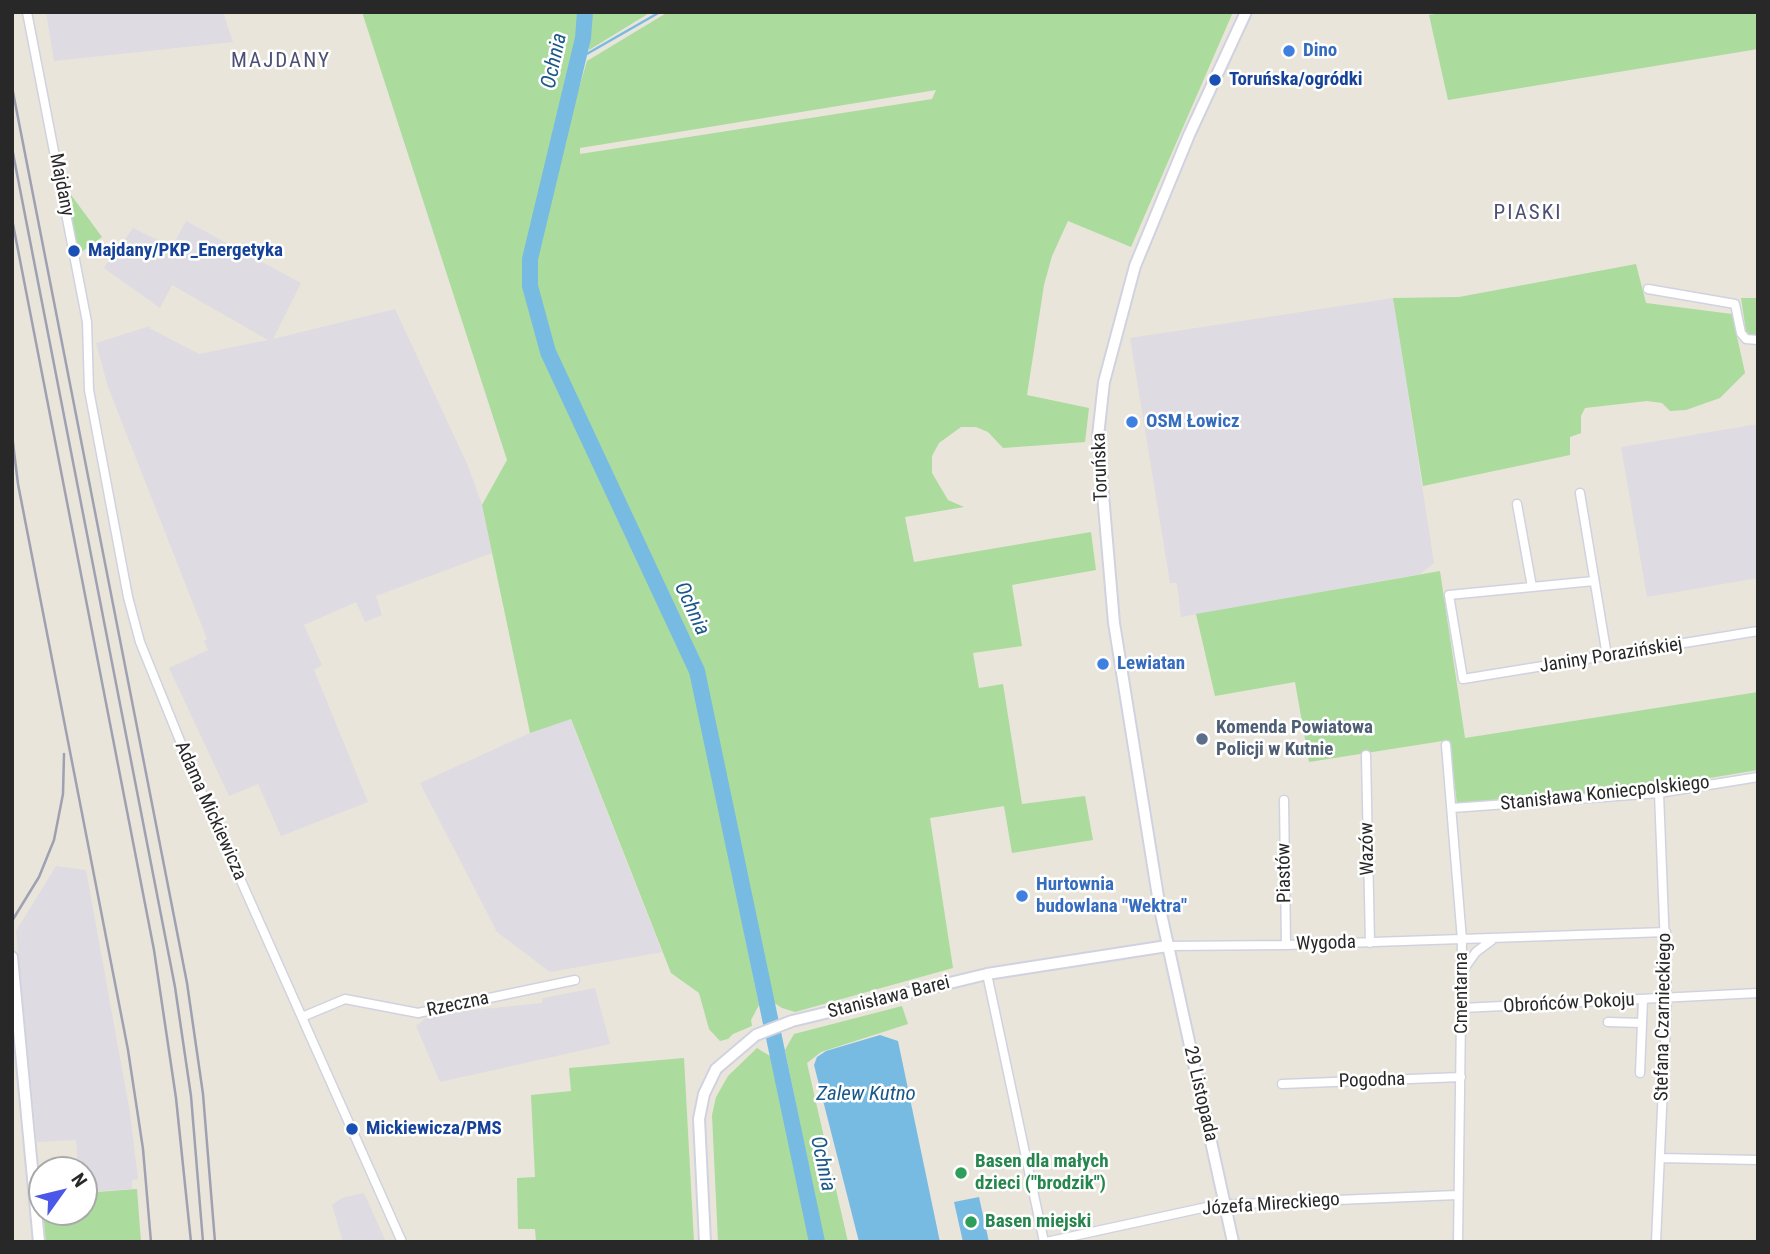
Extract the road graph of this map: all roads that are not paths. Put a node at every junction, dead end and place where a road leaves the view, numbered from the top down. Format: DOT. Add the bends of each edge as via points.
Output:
graph roads {
  1 [pos="27,12"];
  2 [pos="1247,12"];
  3 [pos="1648,289"];
  4 [pos="1758,340"];
  5 [pos="87,359"];
  6 [pos="1580,493"];
  7 [pos="1517,504"];
  8 [pos="1594,581"];
  9 [pos="1532,587"];
  10 [pos="1758,631"];
  11 [pos="1607,656"];
  12 [pos="1446,745"];
  13 [pos="1366,755"];
  14 [pos="1758,777"];
  15 [pos="1659,793"];
  16 [pos="1284,800"];
  17 [pos="1452,808"];
  18 [pos="1667,932"];
  19 [pos="1494,939"];
  20 [pos="1462,940"];
  21 [pos="1370,943"];
  22 [pos="1286,945"];
  23 [pos="1167,946"];
  24 [pos="12,957"];
  25 [pos="1463,970"];
  26 [pos="987,974"];
  27 [pos="575,980"];
  28 [pos="1758,993"];
  29 [pos="1667,998"];
  30 [pos="1643,1000"];
  31 [pos="1463,1008"];
  32 [pos="302,1017"];
  33 [pos="1608,1022"];
  34 [pos="1642,1023"];
  35 [pos="1640,1073"];
  36 [pos="1461,1077"];
  37 [pos="1282,1084"];
  38 [pos="1660,1158"];
  39 [pos="1758,1160"];
  40 [pos="1457,1195"];
  41 [pos="1224,1204"];
  42 [pos="39,1242"];
  43 [pos="402,1242"];
  44 [pos="705,1242"];
  45 [pos="1045,1242"];
  46 [pos="1233,1242"];
  47 [pos="1458,1242"];
  48 [pos="1656,1242"];
  1 -- 5 [label="street, Majdany" via="87,322"];
  2 -- 23 [label="street, Toruńska" via="1135,266 1104,383 1098,436 1114,623"];
  3 -- 4 [label="street" via="1735,304 1741,332 1746,339"];
  5 -- 32 [label="street, Adama Mickiewicza" via="105,480 140,642"];
  6 -- 8 [label="street"];
  7 -- 9 [label="street"];
  8 -- 9 [label="street"];
  8 -- 11 [label="street"];
  9 -- 11 [label="street, Janiny Porazińskiej" via="1449,595 1463,679"];
  10 -- 11 [label="street, Janiny Porazińskiej"];
  12 -- 17 [label="street, Cmentarna"];
  13 -- 21 [label="street, Wazów"];
  14 -- 15 [label="street, Stanisława Koniecpolskiego"];
  15 -- 17 [label="street, Stanisława Koniecpolskiego"];
  15 -- 18 [label="street, Stefana Czarnieckiego"];
  16 -- 22 [label="street, Piastów"];
  17 -- 20 [label="street, Cmentarna"];
  18 -- 19 [label="street, Wygoda"];
  18 -- 29 [label="street, Stefana Czarnieckiego"];
  19 -- 20 [label="street, Wygoda"];
  19 -- 25 [label="street" via="1476,952"];
  20 -- 21 [label="street, Wygoda"];
  20 -- 25 [label="street, Cmentarna"];
  21 -- 22 [label="street, Wygoda"];
  22 -- 23 [label="street, Wygoda"];
  23 -- 26 [label="street, Wygoda"];
  23 -- 41 [label="street, 29 Listopada"];
  24 -- 42 [label="street"];
  25 -- 31 [label="street, Cmentarna"];
  26 -- 44 [label="street, Stanisława Barei" via="792,1021 756,1035 716,1069 699,1119"];
  26 -- 45 [label="street"];
  27 -- 32 [label="street, Rzeczna" via="418,1013 345,999"];
  28 -- 29 [label="street, Obrońców Pokoju"];
  29 -- 30 [label="street, Obrońców Pokoju"];
  29 -- 38 [label="street, Stefana Czarnieckiego"];
  30 -- 31 [label="street, Obrońców Pokoju"];
  30 -- 34 [label="street"];
  31 -- 36 [label="street, Cmentarna"];
  32 -- 43 [label="street, Adama Mickiewicza"];
  33 -- 34 [label="street"];
  34 -- 35 [label="street"];
  36 -- 37 [label="street, Pogodna"];
  36 -- 40 [label="street, Cmentarna"];
  38 -- 39 [label="street"];
  38 -- 48 [label="street, Stefana Czarnieckiego"];
  40 -- 41 [label="street, Józefa Mireckiego"];
  40 -- 47 [label="street, Cmentarna"];
  41 -- 45 [label="street, Józefa Mireckiego"];
  41 -- 46 [label="street, 29 Listopada"];
}
